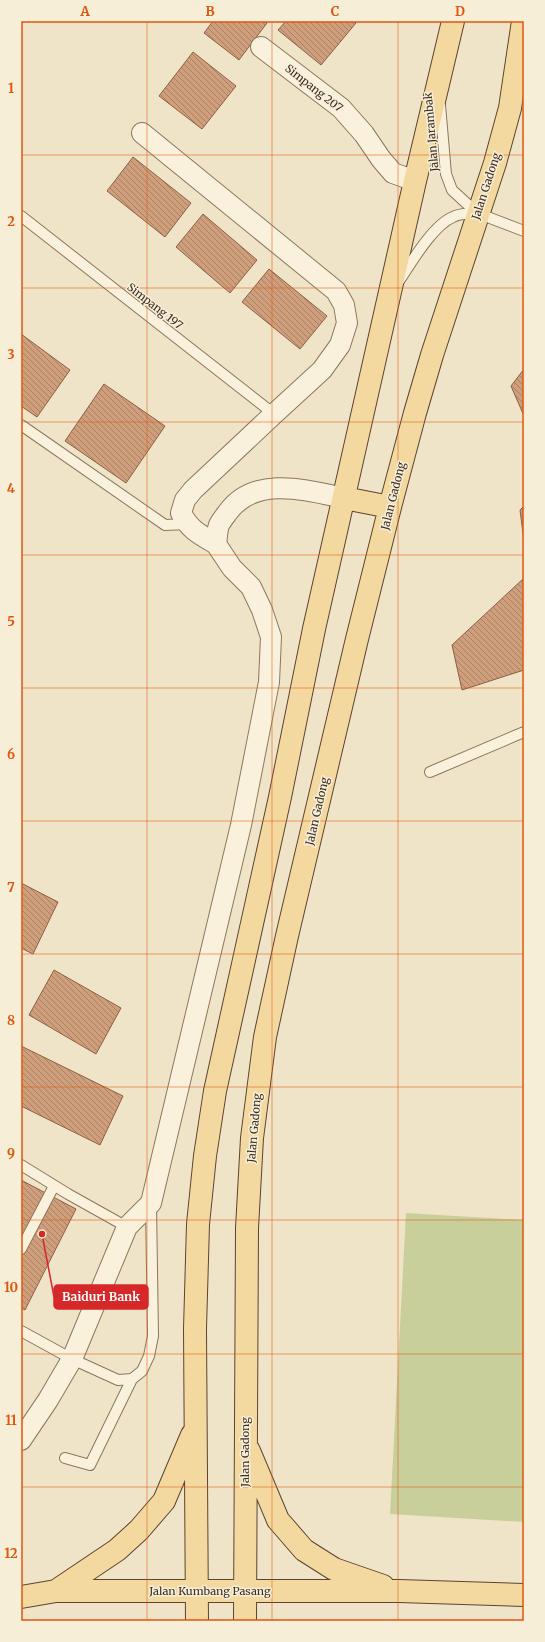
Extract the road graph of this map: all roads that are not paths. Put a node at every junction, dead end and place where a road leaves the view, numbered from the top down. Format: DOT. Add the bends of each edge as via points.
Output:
graph roads {
  1 [pos="453,21"];
  2 [pos="523,21"];
  3 [pos="261,47"];
  4 [pos="438,84"];
  5 [pos="142,133"];
  6 [pos="415,181"];
  7 [pos="477,213"];
  8 [pos="21,216"];
  9 [pos="524,231"];
  10 [pos="389,297"];
  11 [pos="274,414"];
  12 [pos="21,425"];
  13 [pos="344,498"];
  14 [pos="390,507"];
  15 [pos="187,524"];
  16 [pos="216,544"];
  17 [pos="524,732"];
  18 [pos="430,772"];
  19 [pos="21,1165"];
  20 [pos="54,1186"];
  21 [pos="151,1203"];
  22 [pos="127,1227"];
  23 [pos="21,1249"];
  24 [pos="21,1331"];
  25 [pos="72,1359"];
  26 [pos="132,1379"];
  27 [pos="195,1428"];
  28 [pos="22,1438"];
  29 [pos="245,1442"];
  30 [pos="65,1458"];
  31 [pos="56,1591"];
  32 [pos="197,1591"];
  33 [pos="245,1591"];
  34 [pos="399,1591"];
  35 [pos="524,1595"];
  36 [pos="21,1597"];
  37 [pos="197,1621"];
  38 [pos="245,1621"];
  1 -- 4 [label="main road"];
  2 -- 7 [label="main road, Jalan Gadong" via="510,108 495,164"];
  3 -- 6 [label="street, Simpang 207" via="341,108 393,173"];
  4 -- 6 [label="main road"];
  4 -- 7 [label="lane, Jalan Jarambak" via="446,174 452,190"];
  5 -- 11 [label="street" via="336,291 344,305 347,323 340,345 322,370"];
  6 -- 10 [label="main road"];
  7 -- 9 [label="lane, Jalan Jarambak"];
  7 -- 10 [label="lane, Jalan Jarambak" via="454,216 444,221 415,257"];
  7 -- 14 [label="main road, Jalan Gadong" via="415,413"];
  8 -- 11 [label="lane, Simpang 197"];
  10 -- 13 [label="main road"];
  11 -- 15 [label="street" via="185,500 181,513"];
  12 -- 15 [label="lane" via="164,525"];
  13 -- 14 [label="main road"];
  13 -- 16 [label="street" via="302,490 270,488 248,495 232,507 219,524"];
  13 -- 27 [label="main road" via="233,1005 204,1156 198,1224"];
  14 -- 29 [label="main road, Jalan Gadong" via="265,1036 252,1138 247,1228"];
  15 -- 16 [label="street" via="199,535"];
  16 -- 21 [label="street" via="232,568 251,587 262,610 270,637 269,682 241,825"];
  17 -- 18 [label="lane"];
  19 -- 20 [label="lane"];
  20 -- 22 [label="lane"];
  20 -- 23 [label="lane"];
  21 -- 22 [label="street"];
  21 -- 26 [label="lane" via="153,1336 147,1361 142,1371"];
  22 -- 25 [label="street"];
  24 -- 25 [label="lane"];
  25 -- 26 [label="lane" via="118,1380"];
  25 -- 28 [label="street"];
  26 -- 30 [label="lane" via="90,1465"];
  27 -- 31 [label="main road" via="164,1501 139,1530 117,1550"];
  27 -- 32 [label="main road"];
  29 -- 33 [label="main road, Jalan Gadong"];
  29 -- 34 [label="main road" via="278,1520 304,1550 334,1569"];
  31 -- 32 [label="main road, Jalan Kumbang Pasang"];
  31 -- 36 [label="main road, Jalan Kumbang Pasang"];
  32 -- 33 [label="main road, Jalan Kumbang Pasang"];
  32 -- 37 [label="main road"];
  33 -- 34 [label="main road, Jalan Kumbang Pasang"];
  33 -- 38 [label="main road, Jalan Gadong"];
  34 -- 35 [label="main road, Jalan Kumbang Pasang"];
}
